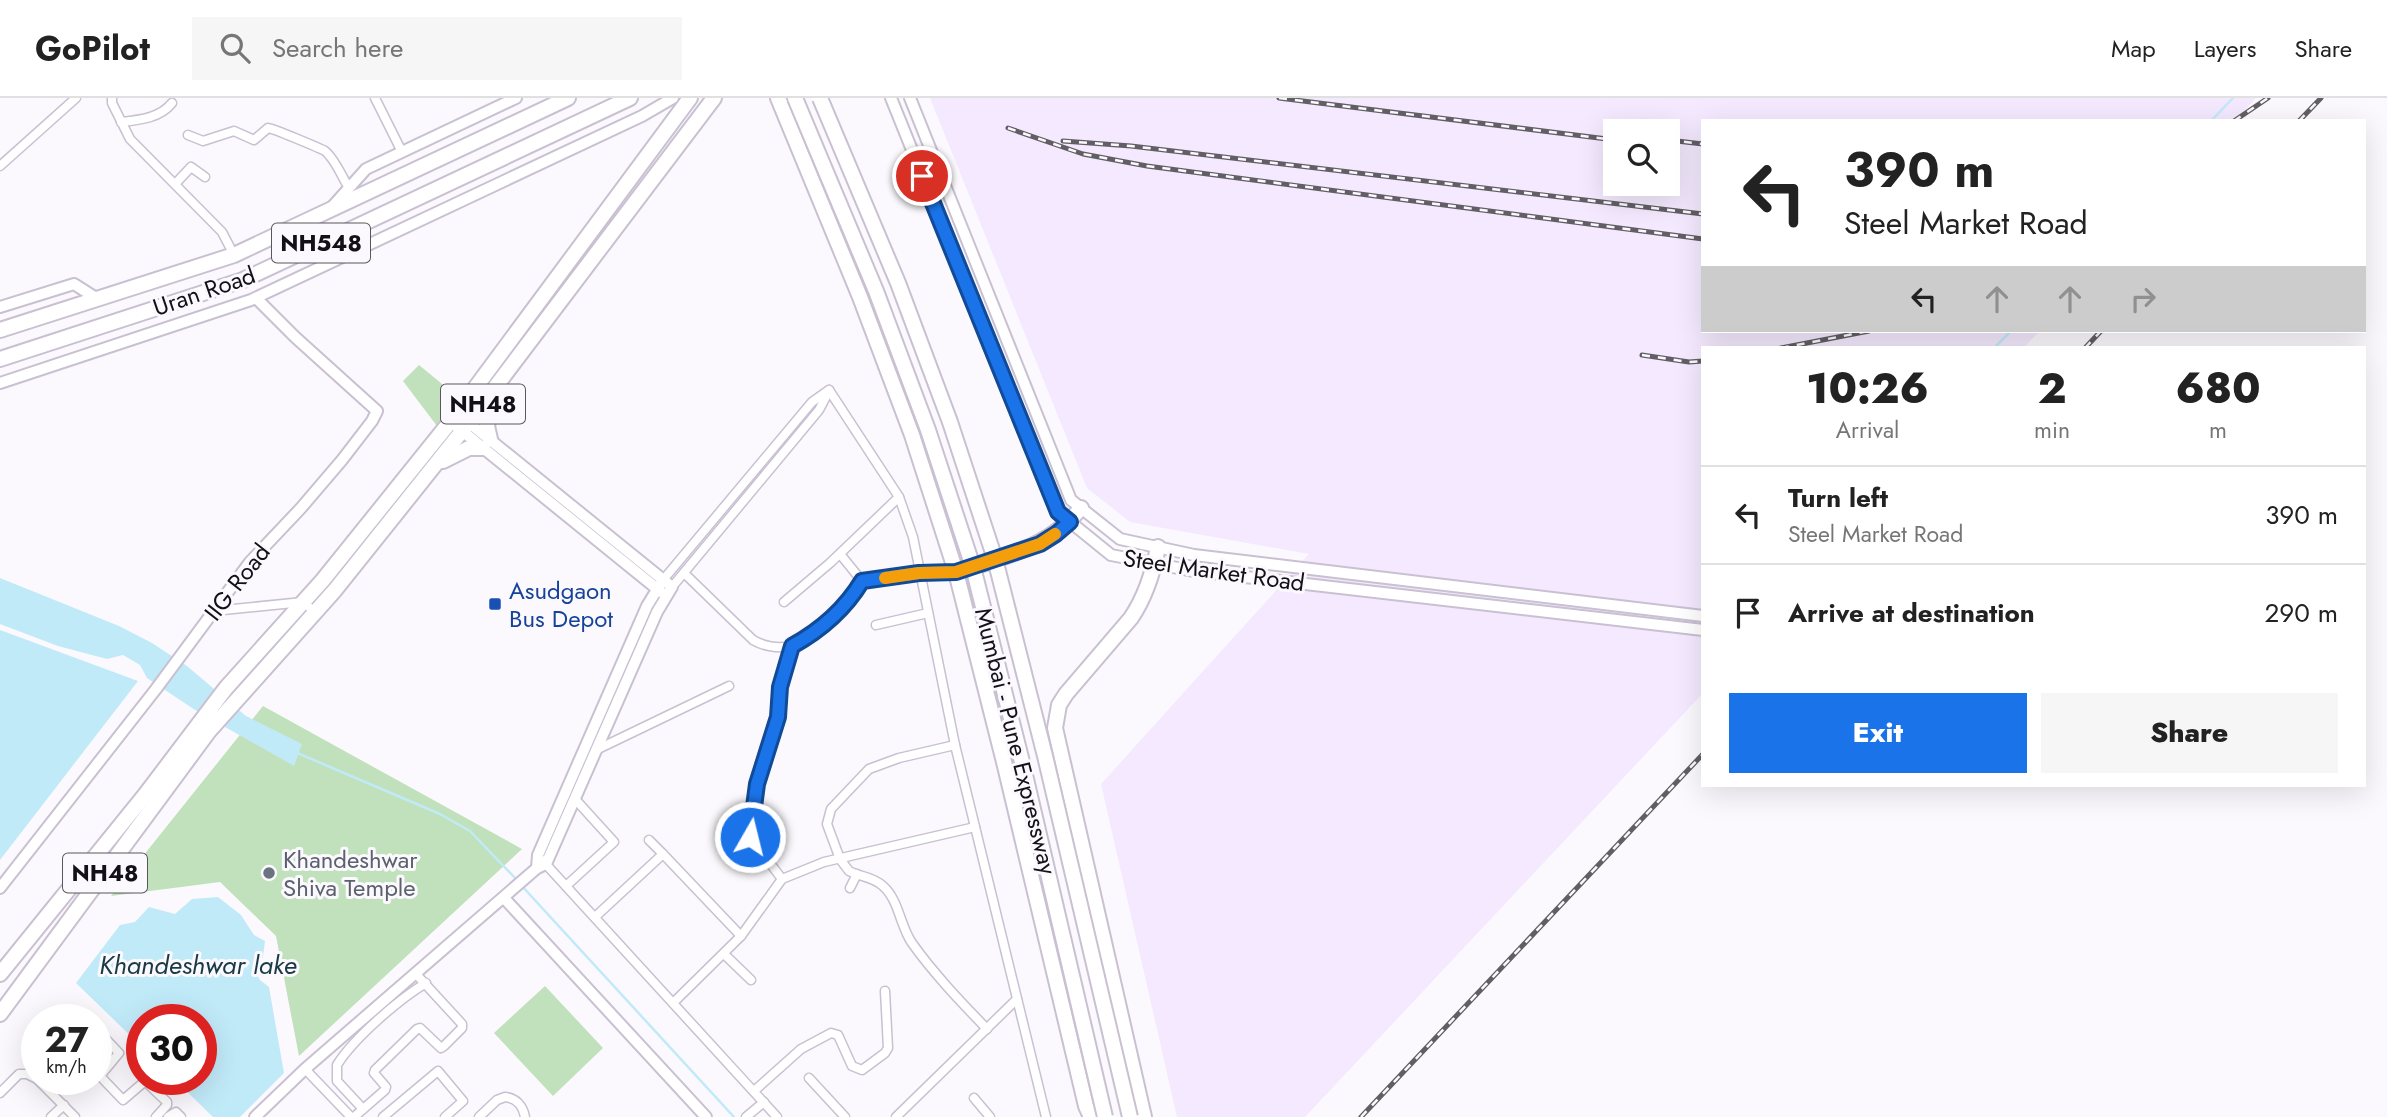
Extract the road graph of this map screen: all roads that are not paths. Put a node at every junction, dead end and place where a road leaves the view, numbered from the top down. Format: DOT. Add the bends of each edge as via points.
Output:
graph roads {
  1 [pos="112,98"];
  2 [pos="375,98"];
  3 [pos="516,98"];
  4 [pos="568,98"];
  5 [pos="630,98"];
  6 [pos="673,98"];
  7 [pos="690,98"];
  8 [pos="713,98"];
  9 [pos="778,98"];
  10 [pos="795,98"];
  11 [pos="820,98"];
  12 [pos="891,98"];
  13 [pos="910,98"];
  14 [pos="73,99"];
  15 [pos="172,103"];
  16 [pos="121,122"];
  17 [pos="188,135"];
  18 [pos="402,152"];
  19 [pos="0,166"];
  20 [pos="205,177"];
  21 [pos="176,183"];
  22 [pos="349,188"];
  23 [pos="330,209"];
  24 [pos="234,255"];
  25 [pos="96,298"];
  26 [pos="257,298"];
  27 [pos="0,307"];
  28 [pos="0,330"];
  29 [pos="0,359"];
  30 [pos="0,383"];
  31 [pos="495,387"];
  32 [pos="829,390"];
  33 [pos="460,422"];
  34 [pos="487,444"];
  35 [pos="434,466"];
  36 [pos="899,497"];
  37 [pos="1081,508"];
  38 [pos="1070,522"];
  39 [pos="1158,547"];
  40 [pos="840,554"];
  41 [pos="1155,564"];
  42 [pos="956,572"];
  43 [pos="684,573"];
  44 [pos="919,573"];
  45 [pos="862,581"];
  46 [pos="665,588"];
  47 [pos="303,602"];
  48 [pos="784,602"];
  49 [pos="214,611"];
  50 [pos="315,612"];
  51 [pos="928,613"];
  52 [pos="1701,615"];
  53 [pos="876,625"];
  54 [pos="1701,630"];
  55 [pos="792,646"];
  56 [pos="729,687"];
  57 [pos="232,693"];
  58 [pos="204,727"];
  59 [pos="955,745"];
  60 [pos="597,750"];
  61 [pos="581,758"];
  62 [pos="575,799"];
  63 [pos="975,827"];
  64 [pos="649,840"];
  65 [pos="663,854"];
  66 [pos="840,859"];
  67 [pos="538,865"];
  68 [pos="857,874"];
  69 [pos="782,880"];
  70 [pos="566,886"];
  71 [pos="0,888"];
  72 [pos="850,888"];
  73 [pos="504,898"];
  74 [pos="594,917"];
  75 [pos="741,936"];
  76 [pos="724,954"];
  77 [pos="0,974"];
  78 [pos="416,974"];
  79 [pos="751,981"];
  80 [pos="426,983"];
  81 [pos="885,991"];
  82 [pos="1017,999"];
  83 [pos="673,1003"];
  84 [pos="0,1014"];
  85 [pos="987,1029"];
  86 [pos="112,1046"];
  87 [pos="112,1061"];
  88 [pos="305,1069"];
  89 [pos="21,1074"];
  90 [pos="809,1078"];
  91 [pos="112,1089"];
  92 [pos="754,1091"];
  93 [pos="0,1093"];
  94 [pos="54,1095"];
  95 [pos="974,1098"];
  96 [pos="764,1102"];
  97 [pos="64,1105"];
  98 [pos="363,1109"];
  99 [pos="748,1116"];
  100 [pos="1045,1116"];
  101 [pos="51,1117"];
  102 [pos="75,1117"];
  103 [pos="156,1117"];
  104 [pos="168,1117"];
  105 [pos="181,1117"];
  106 [pos="255,1117"];
  107 [pos="352,1117"];
  108 [pos="383,1117"];
  109 [pos="445,1117"];
  110 [pos="479,1117"];
  111 [pos="525,1117"];
  112 [pos="706,1117"];
  113 [pos="777,1117"];
  114 [pos="845,1117"];
  115 [pos="896,1117"];
  116 [pos="990,1117"];
  117 [pos="1091,1117"];
  118 [pos="1105,1117"];
  119 [pos="1130,1117"];
  120 [pos="1144,1117"];
  1 -- 16 [label="street"];
  2 -- 18 [label="street"];
  3 -- 18 [label="street"];
  4 -- 23 [label="highway, Uran Road / NH548"];
  5 -- 29 [label="highway, Uran Road / NH548" via="243,279"];
  6 -- 26 [label="street"];
  7 -- 33 [label="highway, NH48"];
  8 -- 31 [label="highway, NH48"];
  9 -- 42 [label="highway" via="912,435"];
  10 -- 118 [label="highway, Mumbai - Pune Expressway, bridge" via="876,291 973,567"];
  11 -- 119 [label="highway, Mumbai - Pune Expressway, bridge" via="908,308 995,559"];
  12 -- 38 [label="street, Steel Market Road" via="1058,512"];
  13 -- 37 [label="street, Steel Market Road" via="1071,500"];
  14 -- 19 [label="street"];
  15 -- 16 [label="street" via="166,111"];
  16 -- 21 [label="street" via="130,139"];
  17 -- 22 [label="street" via="203,141 234,131 254,140 268,128 274,129 323,149"];
  18 -- 22 [label="street" via="366,169"];
  20 -- 21 [label="street" via="191,167"];
  21 -- 24 [label="street" via="222,232"];
  22 -- 23 [label="street"];
  23 -- 24 [label="highway, Uran Road / NH548"];
  24 -- 25 [label="highway, Uran Road / NH548"];
  25 -- 27 [label="street" via="74,284"];
  25 -- 28 [label="highway, Uran Road / NH548"];
  26 -- 30 [label="street"];
  26 -- 49 [label="street, IIG Road" via="377,411 342,460 250,562"];
  31 -- 33 [label="highway, NH48"];
  31 -- 34 [label="highway"];
  32 -- 36 [label="street"];
  32 -- 43 [label="street" via="819,410"];
  32 -- 46 [label="street" via="812,402"];
  33 -- 34 [label="street"];
  33 -- 35 [label="highway, NH48"];
  33 -- 47 [label="highway, NH48"];
  34 -- 35 [label="highway"];
  34 -- 46 [label="street"];
  35 -- 50 [label="highway, NH48"];
  36 -- 40 [label="street"];
  36 -- 44 [label="street"];
  37 -- 38 [label="highway"];
  37 -- 39 [label="street, Steel Market Road" via="1120,539"];
  38 -- 41 [label="street, Steel Market Road" via="1111,555"];
  38 -- 42 [label="highway" via="1040,544"];
  39 -- 41 [label="highway"];
  39 -- 52 [label="street, Steel Market Road"];
  40 -- 45 [label="street"];
  40 -- 48 [label="street"];
  41 -- 54 [label="street, Steel Market Road"];
  41 -- 120 [label="highway" via="1131,618 1059,705 1055,727"];
  42 -- 44 [label="street"];
  42 -- 117 [label="highway"];
  43 -- 46 [label="street"];
  43 -- 55 [label="street" via="752,640 761,645"];
  44 -- 45 [label="street"];
  44 -- 51 [label="street"];
  45 -- 55 [label="street" via="844,607"];
  46 -- 60 [label="street"];
  46 -- 61 [label="street" via="647,606"];
  47 -- 49 [label="street"];
  47 -- 50 [label="street"];
  47 -- 57 [label="highway, NH48"];
  49 -- 71 [label="street, IIG Road"];
  50 -- 57 [label="highway, NH48"];
  51 -- 53 [label="street"];
  51 -- 59 [label="street"];
  55 -- 69 [label="street" via="780,687 778,717 757,784 750,837"];
  56 -- 60 [label="street"];
  57 -- 58 [label="highway, NH48"];
  58 -- 77 [label="highway, NH48"];
  58 -- 84 [label="highway, NH48"];
  59 -- 63 [label="street"];
  59 -- 66 [label="street" via="890,761 860,776 828,816"];
  60 -- 61 [label="street"];
  60 -- 62 [label="street"];
  61 -- 67 [label="street"];
  62 -- 67 [label="street"];
  62 -- 70 [label="street" via="614,842"];
  63 -- 66 [label="street"];
  63 -- 82 [label="street"];
  64 -- 65 [label="street"];
  65 -- 74 [label="street"];
  65 -- 75 [label="street"];
  66 -- 68 [label="street"];
  66 -- 69 [label="street"];
  67 -- 70 [label="street"];
  67 -- 73 [label="street"];
  68 -- 72 [label="street"];
  68 -- 85 [label="street" via="887,891 910,940"];
  69 -- 75 [label="street"];
  70 -- 74 [label="street"];
  73 -- 78 [label="street"];
  73 -- 112 [label="street"];
  74 -- 83 [label="street"];
  75 -- 76 [label="street"];
  76 -- 79 [label="street"];
  76 -- 83 [label="street"];
  78 -- 80 [label="street"];
  78 -- 88 [label="street"];
  80 -- 98 [label="street" via="368,1031 337,1065 337,1081"];
  80 -- 98 [label="street" via="462,1028 440,1048 416,1029 375,1070 386,1087"];
  81 -- 92 [label="street" via="888,1048 869,1065 862,1070 852,1066 838,1035 831,1032 801,1049"];
  82 -- 85 [label="street"];
  82 -- 100 [label="street"];
  83 -- 92 [label="street"];
  85 -- 115 [label="street"];
  86 -- 87 [label="street" via="119,1053"];
  88 -- 106 [label="street"];
  88 -- 107 [label="street"];
  89 -- 93 [label="street"];
  90 -- 114 [label="street"];
  91 -- 103 [label="street" via="123,1100 146,1082 167,1102"];
  92 -- 96 [label="street"];
  94 -- 97 [label="street"];
  95 -- 116 [label="street"];
  96 -- 99 [label="street"];
  96 -- 113 [label="street"];
  97 -- 101 [label="street"];
  97 -- 102 [label="street"];
  98 -- 107 [label="street"];
  104 -- 105 [label="street" via="173,1112"];
  108 -- 109 [label="street" via="438,1071 463,1098"];
  110 -- 111 [label="street" via="505,1097 516,1101"];
}
